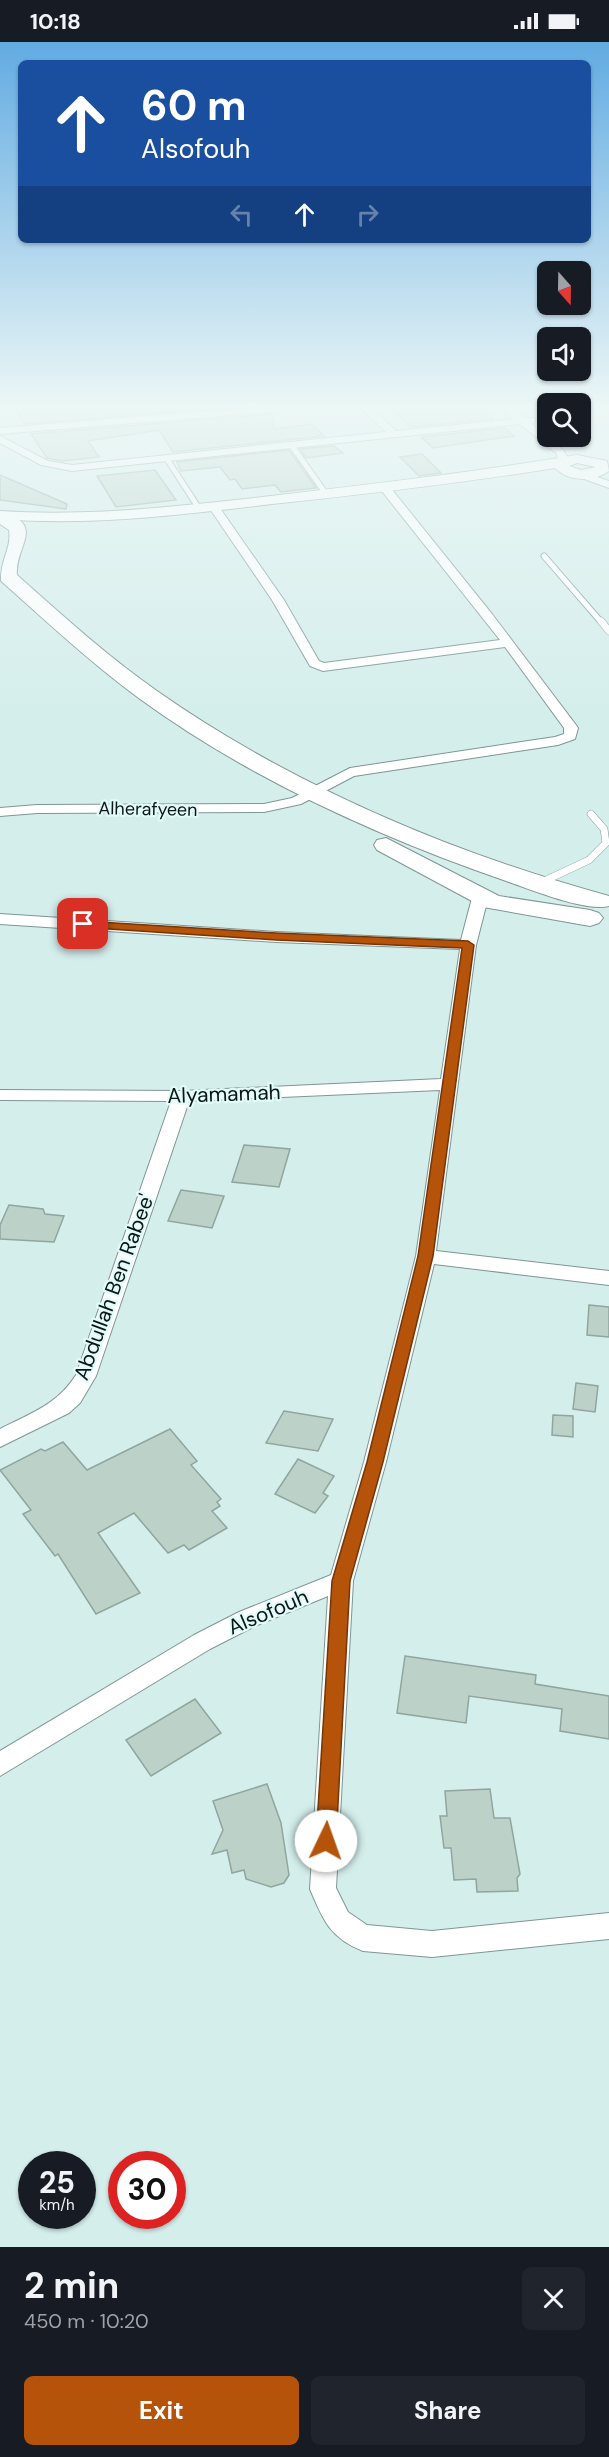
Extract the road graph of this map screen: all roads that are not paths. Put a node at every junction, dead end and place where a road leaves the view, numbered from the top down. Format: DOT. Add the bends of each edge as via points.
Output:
graph roads {
  1 [pos="164,511"];
  2 [pos="208,511"];
  3 [pos="403,511"];
  4 [pos="121,515"];
  5 [pos="0,516"];
  6 [pos="20,540"];
  7 [pos="544,556"];
  8 [pos="0,590"];
  9 [pos="609,631"];
  10 [pos="508,643"];
  11 [pos="305,796"];
  12 [pos="0,812"];
  13 [pos="591,814"];
  14 [pos="515,875"];
  15 [pos="539,884"];
  16 [pos="480,897"];
  17 [pos="507,905"];
  18 [pos="602,911"];
  19 [pos="0,919"];
  20 [pos="468,945"];
  21 [pos="449,1084"];
  22 [pos="0,1095"];
  23 [pos="182,1096"];
  24 [pos="426,1256"];
  25 [pos="609,1278"];
  26 [pos="0,1439"];
  27 [pos="341,1581"];
  28 [pos="0,1765"];
  29 [pos="609,1926"];
  1 -- 4 [label="street"];
  2 -- 10 [label="street" via="278,600 315,663 323,667"];
  3 -- 10 [label="street"];
  4 -- 5 [label="street" via="56,519"];
  4 -- 6 [label="street"];
  5 -- 6 [label="main road" via="13,523"];
  6 -- 11 [label="main road" via="1,565 8,578 146,693"];
  7 -- 9 [label="lane"];
  8 -- 11 [label="main road" via="152,715 209,752"];
  10 -- 11 [label="street, Alherafyeen" via="571,728 570,736 350,772"];
  11 -- 12 [label="street, Alherafyeen" via="250,810 37,808"];
  11 -- 14 [label="main road"];
  11 -- 16 [label="main road"];
  13 -- 15 [label="lane" via="604,829 606,843 589,860"];
  14 -- 15 [label="main road"];
  14 -- 16 [label="main road" via="487,881 480,889"];
  15 -- 17 [label="main road" via="528,899"];
  15 -- 18 [label="main road"];
  16 -- 17 [label="main road"];
  16 -- 20 [label="street"];
  17 -- 18 [label="main road"];
  19 -- 20 [label="street"];
  20 -- 21 [label="street"];
  21 -- 23 [label="street, Alyamamah"];
  21 -- 24 [label="street"];
  22 -- 23 [label="street, Alyamamah"];
  23 -- 26 [label="street, Abdullah Ben Rabee'" via="86,1376 62,1407"];
  24 -- 25 [label="street"];
  24 -- 27 [label="street"];
  27 -- 28 [label="street, Alsofouh" via="202,1642"];
  27 -- 29 [label="street" via="323,1889 338,1921 363,1938 432,1944"];
}
